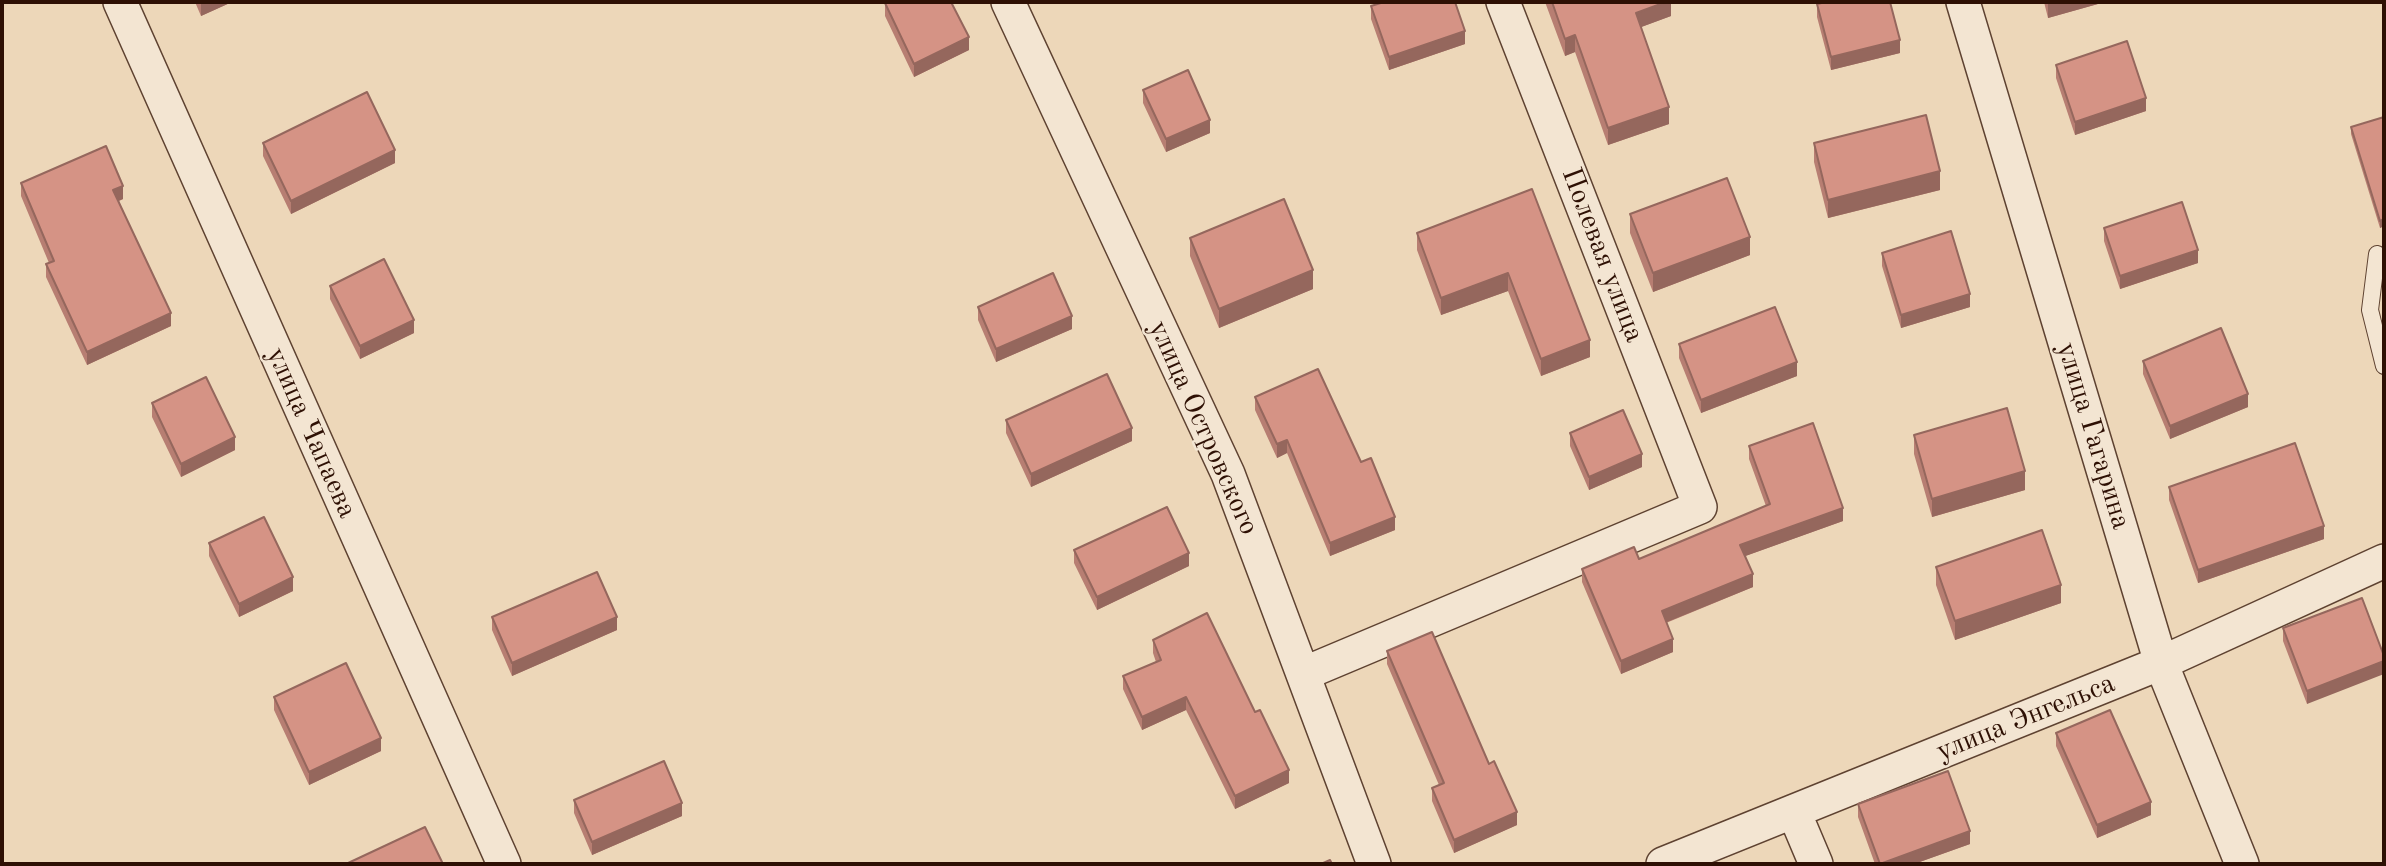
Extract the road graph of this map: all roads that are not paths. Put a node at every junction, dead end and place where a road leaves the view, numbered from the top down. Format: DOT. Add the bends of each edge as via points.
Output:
graph roads {
  1 [pos="120,2"];
  2 [pos="1008,2"];
  3 [pos="1503,2"];
  4 [pos="1964,2"];
  5 [pos="2376,254"];
  6 [pos="2384,366"];
  7 [pos="2384,561"];
  8 [pos="2161,663"];
  9 [pos="1303,674"];
  10 [pos="1794,812"];
  11 [pos="504,864"];
  12 [pos="1374,864"];
  13 [pos="1664,864"];
  14 [pos="1816,864"];
  15 [pos="2242,864"];
  1 -- 11 [label="street, улица Чапаева"];
  2 -- 9 [label="street, улица Островского" via="1228,474"];
  3 -- 9 [label="street, Полевая улица" via="1700,507"];
  4 -- 8 [label="street, улица Гагарина"];
  5 -- 6 [label="lane" via="2370,310"];
  7 -- 8 [label="street, улица Энгельса"];
  8 -- 10 [label="street, улица Энгельса"];
  8 -- 15 [label="street, улица Гагарина"];
  9 -- 12 [label="street, улица Островского"];
  10 -- 13 [label="street, улица Энгельса"];
  10 -- 14 [label="street"];
}
